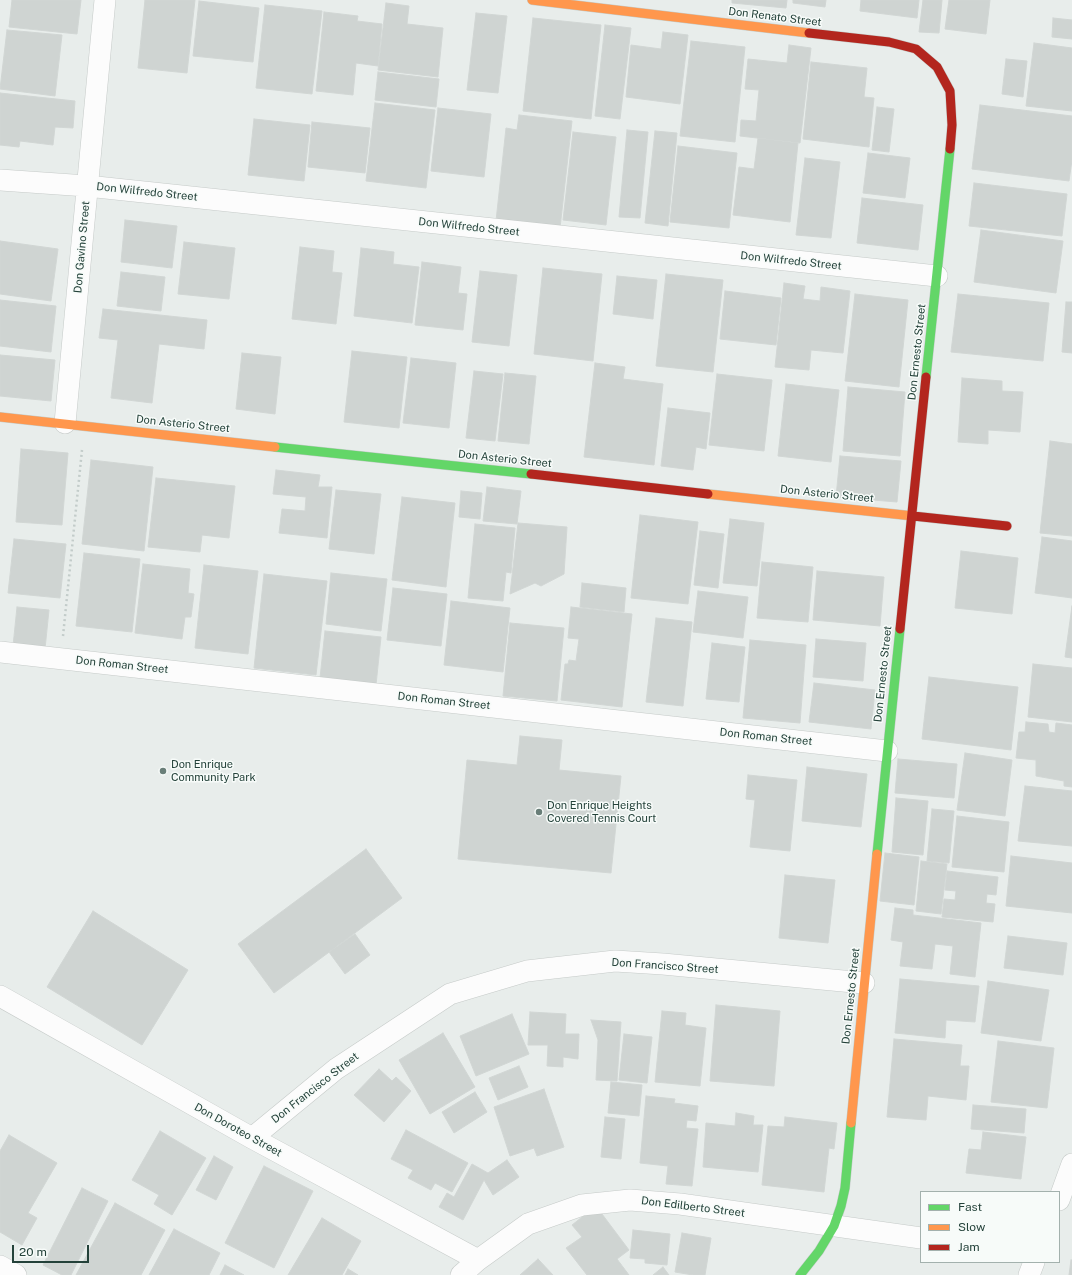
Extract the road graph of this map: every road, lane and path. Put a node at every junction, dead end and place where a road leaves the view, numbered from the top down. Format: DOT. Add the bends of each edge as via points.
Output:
graph roads {
  1 [pos="105,0"];
  2 [pos="532,0"];
  3 [pos="937,67"];
  4 [pos="0,180"];
  5 [pos="87,186"];
  6 [pos="937,276"];
  7 [pos="0,417"];
  8 [pos="75,424"];
  9 [pos="911,515"];
  10 [pos="1007,526"];
  11 [pos="0,652"];
  12 [pos="61,659"];
  13 [pos="887,751"];
  14 [pos="864,983"];
  15 [pos="0,996"];
  16 [pos="252,1138"];
  17 [pos="1072,1164"];
  18 [pos="1060,1197"];
  19 [pos="1060,1208"];
  20 [pos="1072,1209"];
  21 [pos="834,1226"];
  22 [pos="920,1238"];
  23 [pos="478,1260"];
  24 [pos="1034,1263"];
  25 [pos="0,1266"];
  26 [pos="16,1275"];
  27 [pos="461,1275"];
  28 [pos="800,1275"];
  29 [pos="1029,1275"];
  1 -- 5 [label="street, Don Gavino Street"];
  2 -- 3 [label="street, Don Renato Street" via="889,42 916,49"];
  3 -- 6 [label="street, Don Ernesto Street" via="950,91 952,125"];
  4 -- 5 [label="street, Don Wilfredo Street"];
  5 -- 6 [label="street, Don Wilfredo Street"];
  5 -- 8 [label="street, Don Gavino Street"];
  6 -- 9 [label="street, Don Ernesto Street"];
  7 -- 8 [label="street, Don Asterio Street"];
  8 -- 9 [label="street, Don Asterio Street"];
  8 -- 12 [label="path"];
  9 -- 10 [label="street, Don Asterio Street"];
  9 -- 13 [label="street, Don Ernesto Street"];
  11 -- 12 [label="street, Don Roman Street"];
  12 -- 13 [label="street, Don Roman Street"];
  13 -- 14 [label="street, Don Ernesto Street"];
  14 -- 16 [label="street, Don Francisco Street" via="615,960 528,971 450,994 336,1069"];
  14 -- 21 [label="street, Don Ernesto Street" via="845,1188"];
  15 -- 16 [label="street, Don Doroteo Street"];
  16 -- 23 [label="street, Don Doroteo Street"];
  17 -- 18 [label="street"];
  19 -- 20 [label="street"];
  21 -- 22 [label="street, Don Edilberto Street"];
  21 -- 23 [label="street, Don Edilberto Street" via="680,1204 630,1200 582,1205 528,1224"];
  21 -- 28 [label="street, Don Ernesto Street"];
  23 -- 27 [label="street, Don Edilberto Street"];
  24 -- 29 [label="street"];
  25 -- 26 [label="street"];
}
